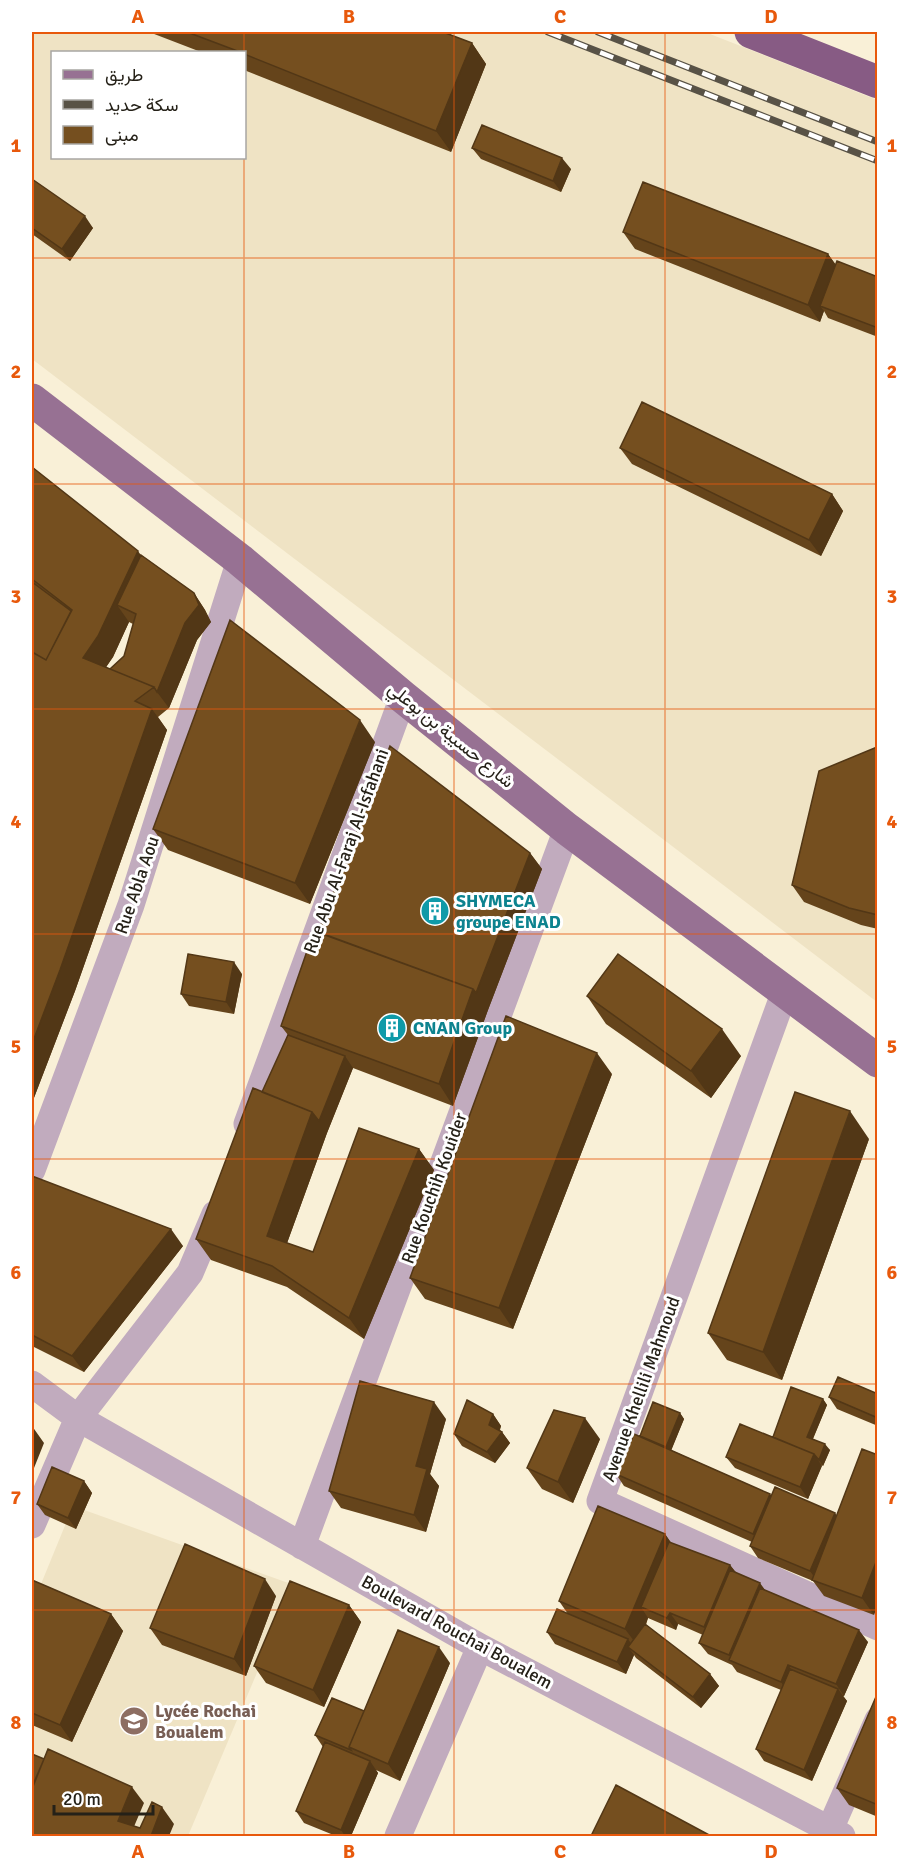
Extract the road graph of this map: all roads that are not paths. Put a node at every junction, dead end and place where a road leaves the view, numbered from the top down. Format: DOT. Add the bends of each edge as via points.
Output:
graph roads {
  1 [pos="750,32"];
  2 [pos="878,82"];
  3 [pos="32,400"];
  4 [pos="240,560"];
  5 [pos="403,697"];
  6 [pos="567,829"];
  7 [pos="785,991"];
  8 [pos="878,1061"];
  9 [pos="239,1147"];
  10 [pos="32,1170"];
  11 [pos="223,1192"];
  12 [pos="32,1384"];
  13 [pos="78,1418"];
  14 [pos="32,1526"];
  15 [pos="302,1546"];
  16 [pos="878,1627"];
  17 [pos="480,1647"];
  18 [pos="878,1720"];
  19 [pos="833,1834"];
  20 [pos="398,1836"];
  1 -- 2 [label="highway"];
  3 -- 4 [label="main road, شارع حسيبة بن بوعلي"];
  4 -- 5 [label="main road, شارع حسيبة بن بوعلي"];
  4 -- 10 [label="street, Rue Abla Aou" via="131,905"];
  5 -- 6 [label="main road, شارع حسيبة بن بوعلي"];
  5 -- 9 [label="street, Rue Abu Al-Faraj Al-Isfahani"];
  6 -- 7 [label="main road, شارع حسيبة بن بوعلي"];
  6 -- 15 [label="street, Rue Kouchih Kouider"];
  7 -- 8 [label="main road, شارع حسيبة بن بوعلي"];
  7 -- 16 [label="street, Avenue Khellili Mahmoud" via="600,1501"];
  11 -- 13 [label="street" via="190,1273"];
  12 -- 13 [label="street, Boulevard Rouchai Boualem"];
  13 -- 14 [label="street"];
  13 -- 15 [label="street, Boulevard Rouchai Boualem"];
  15 -- 17 [label="street, Boulevard Rouchai Boualem"];
  17 -- 19 [label="street, Boulevard Rouchai Boualem"];
  17 -- 20 [label="street"];
  18 -- 19 [label="street"];
}
